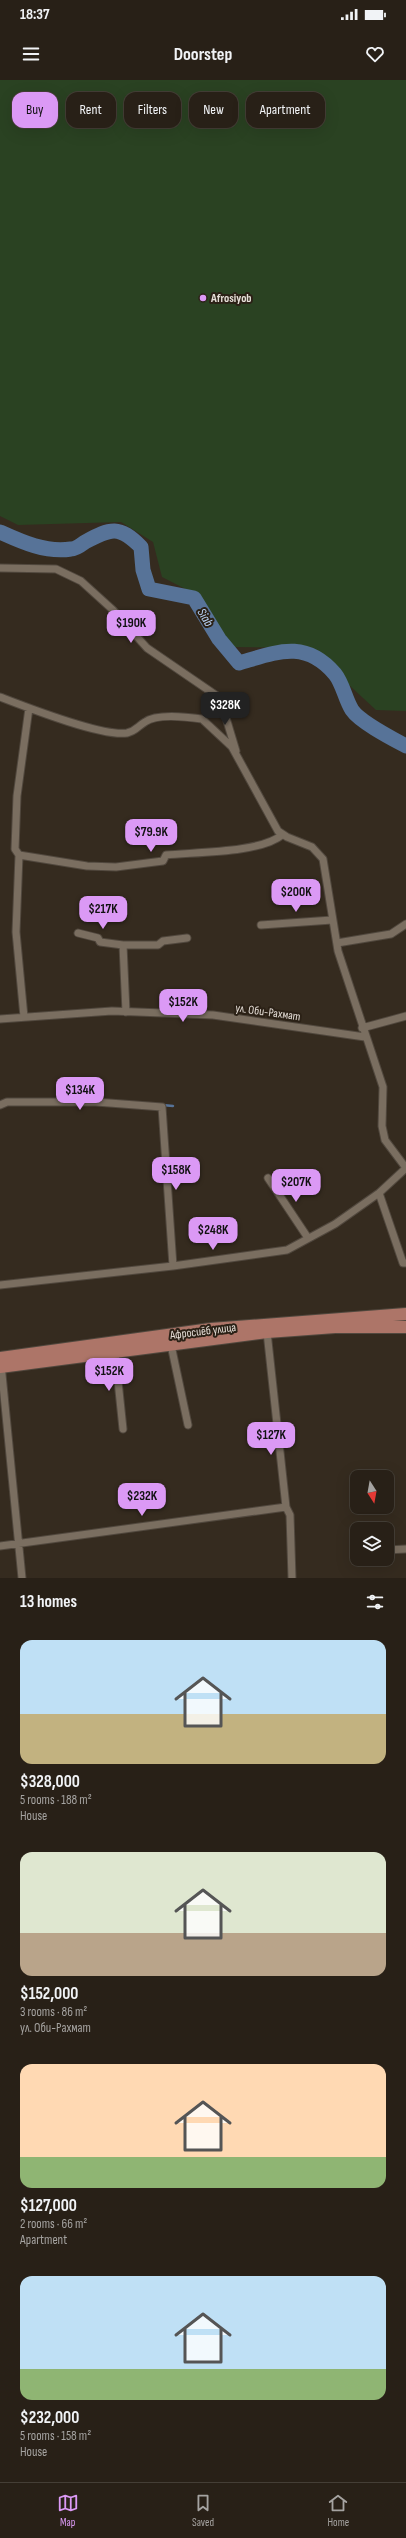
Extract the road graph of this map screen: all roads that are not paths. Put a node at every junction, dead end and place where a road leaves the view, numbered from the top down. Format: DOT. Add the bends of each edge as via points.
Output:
graph roads {
  1 [pos="0,568"];
  2 [pos="0,697"];
  3 [pos="29,708"];
  4 [pos="237,757"];
  5 [pos="282,835"];
  6 [pos="19,855"];
  7 [pos="332,920"];
  8 [pos="406,924"];
  9 [pos="261,925"];
  10 [pos="78,933"];
  11 [pos="187,938"];
  12 [pos="336,943"];
  13 [pos="123,945"];
  14 [pos="126,1012"];
  15 [pos="406,1016"];
  16 [pos="24,1017"];
  17 [pos="0,1019"];
  18 [pos="362,1028"];
  19 [pos="365,1037"];
  20 [pos="0,1105"];
  21 [pos="406,1168"];
  22 [pos="268,1178"];
  23 [pos="379,1193"];
  24 [pos="308,1238"];
  25 [pos="406,1263"];
  26 [pos="173,1266"];
  27 [pos="0,1285"];
  28 [pos="406,1314"];
  29 [pos="406,1327"];
  30 [pos="267,1332"];
  31 [pos="171,1345"];
  32 [pos="115,1352"];
  33 [pos="0,1363"];
  34 [pos="188,1425"];
  35 [pos="123,1430"];
  36 [pos="286,1507"];
  37 [pos="19,1544"];
  38 [pos="0,1546"];
  39 [pos="406,1549"];
  40 [pos="394,1550"];
  41 [pos="22,1578"];
  42 [pos="292,1578"];
  1 -- 4 [label="street" via="56,569 81,581 113,610 147,648 220,698"];
  2 -- 3 [label="street"];
  3 -- 4 [label="street" via="113,732 126,733 155,718 202,719 226,739"];
  3 -- 6 [label="street" via="17,796 15,849"];
  4 -- 5 [label="street" via="274,826"];
  5 -- 6 [label="street" via="254,847 166,855 163,861 116,867 87,866"];
  5 -- 7 [label="street" via="312,847 323,859"];
  6 -- 16 [label="street" via="16,932"];
  7 -- 9 [label="street"];
  7 -- 12 [label="street"];
  8 -- 12 [label="street" via="391,934"];
  10 -- 13 [label="street" via="98,938 100,942"];
  11 -- 13 [label="street" via="158,945"];
  12 -- 18 [label="street"];
  13 -- 14 [label="street"];
  14 -- 16 [label="street, ул. Оби-Рахмат"];
  14 -- 19 [label="street, ул. Оби-Рахмат" via="213,1015"];
  15 -- 18 [label="street"];
  16 -- 17 [label="street, ул. Оби-Рахмат"];
  18 -- 19 [label="street"];
  19 -- 21 [label="street" via="383,1087 382,1126 385,1140"];
  20 -- 26 [label="street" via="7,1102 96,1102 162,1107"];
  21 -- 23 [label="street"];
  22 -- 24 [label="street"];
  23 -- 24 [label="street" via="335,1224"];
  23 -- 25 [label="street" via="403,1263"];
  24 -- 26 [label="street" via="287,1250"];
  26 -- 27 [label="street"];
  28 -- 33 [label="main road, Афросиёб улица" via="212,1329"];
  29 -- 30 [label="main road, Афросиёб улица" via="335,1327"];
  30 -- 31 [label="main road, Афросиёб улица"];
  30 -- 36 [label="street"];
  31 -- 32 [label="main road, Афросиёб улица"];
  31 -- 34 [label="street"];
  32 -- 33 [label="main road, Афросиёб улица"];
  32 -- 35 [label="street"];
  33 -- 37 [label="street"];
  36 -- 37 [label="street"];
  36 -- 42 [label="street" via="290,1515"];
  37 -- 38 [label="street"];
  37 -- 41 [label="street"];
  39 -- 40 [label="street"];
}
